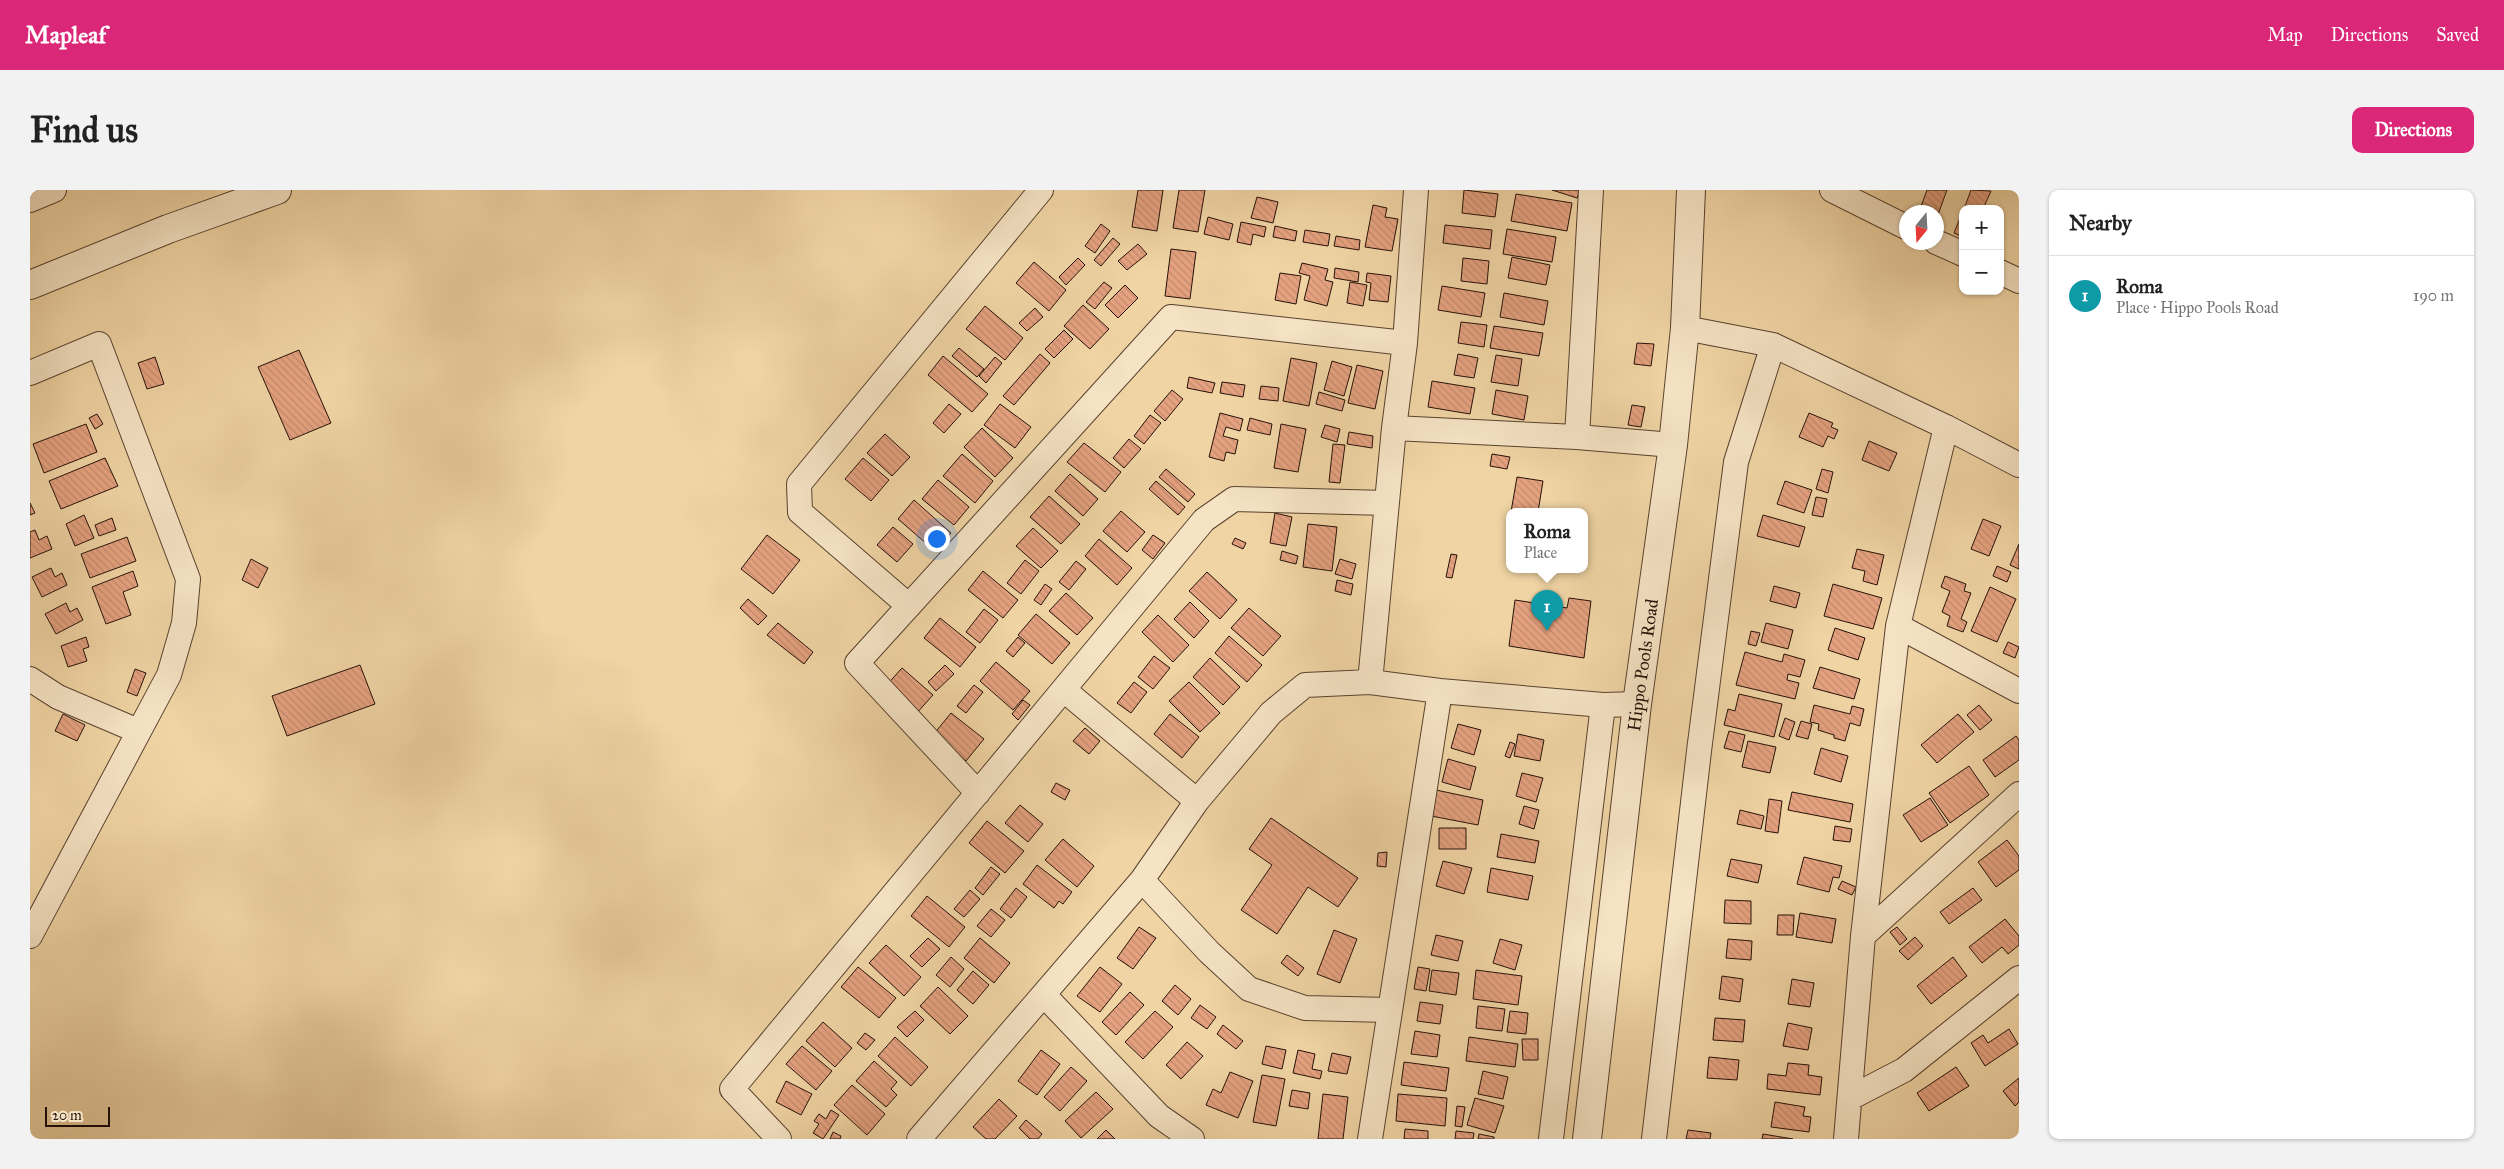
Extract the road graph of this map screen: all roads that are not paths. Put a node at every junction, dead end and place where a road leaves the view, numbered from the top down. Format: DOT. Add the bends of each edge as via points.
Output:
graph roads {
  1 [pos="54,190"];
  2 [pos="277,190"];
  3 [pos="1041,190"];
  4 [pos="1416,190"];
  5 [pos="1591,190"];
  6 [pos="1691,190"];
  7 [pos="1832,190"];
  8 [pos="1865,198"];
  9 [pos="30,200"];
  10 [pos="1899,222"];
  11 [pos="1944,246"];
  12 [pos="1959,252"];
  13 [pos="2004,274"];
  14 [pos="2019,281"];
  15 [pos="30,284"];
  16 [pos="1685,328"];
  17 [pos="1405,343"];
  18 [pos="1773,345"];
  19 [pos="30,373"];
  20 [pos="1946,427"];
  21 [pos="1394,428"];
  22 [pos="1577,437"];
  23 [pos="1673,445"];
  24 [pos="2019,465"];
  25 [pos="1387,503"];
  26 [pos="910,606"];
  27 [pos="1898,626"];
  28 [pos="30,679"];
  29 [pos="1370,682"];
  30 [pos="1064,690"];
  31 [pos="1440,691"];
  32 [pos="2019,691"];
  33 [pos="1603,704"];
  34 [pos="1638,704"];
  35 [pos="138,731"];
  36 [pos="978,793"];
  37 [pos="2019,794"];
  38 [pos="1197,801"];
  39 [pos="1142,880"];
  40 [pos="30,936"];
  41 [pos="1862,936"];
  42 [pos="2019,978"];
  43 [pos="1044,995"];
  44 [pos="1389,1010"];
  45 [pos="1850,1098"];
  46 [pos="924,1137"];
  47 [pos="779,1139"];
  48 [pos="1192,1139"];
  49 [pos="1370,1139"];
  50 [pos="1551,1139"];
  51 [pos="1587,1139"];
  52 [pos="1654,1139"];
  53 [pos="1846,1139"];
  1 -- 9 [label="street"];
  2 -- 15 [label="street"];
  3 -- 26 [label="street" via="799,484 800,512"];
  4 -- 17 [label="street"];
  5 -- 22 [label="street"];
  6 -- 16 [label="street, Hippo Pools Road"];
  7 -- 8 [label="street"];
  8 -- 10 [label="street"];
  11 -- 12 [label="street"];
  13 -- 14 [label="street"];
  16 -- 18 [label="street"];
  16 -- 23 [label="street, Hippo Pools Road"];
  17 -- 21 [label="street"];
  17 -- 26 [label="street" via="1171,317"];
  18 -- 20 [label="street"];
  18 -- 52 [label="street" via="1736,462"];
  19 -- 35 [label="street" via="99,344 188,579 184,623 169,675"];
  20 -- 24 [label="street"];
  20 -- 27 [label="street"];
  21 -- 22 [label="street"];
  21 -- 25 [label="street"];
  22 -- 23 [label="street"];
  23 -- 34 [label="street, Hippo Pools Road"];
  25 -- 29 [label="street"];
  25 -- 30 [label="street" via="1234,499 1204,520"];
  26 -- 36 [label="street" via="857,664"];
  27 -- 32 [label="street"];
  27 -- 41 [label="street"];
  28 -- 35 [label="street" via="58,697"];
  29 -- 31 [label="street"];
  29 -- 38 [label="street" via="1305,684 1271,713"];
  30 -- 36 [label="street"];
  30 -- 38 [label="street"];
  31 -- 33 [label="street"];
  31 -- 44 [label="street"];
  33 -- 34 [label="street"];
  33 -- 50 [label="street"];
  34 -- 51 [label="street, Hippo Pools Road"];
  35 -- 40 [label="street"];
  36 -- 47 [label="street" via="732,1089"];
  37 -- 41 [label="street"];
  38 -- 39 [label="street"];
  39 -- 43 [label="street"];
  39 -- 44 [label="street" via="1209,952 1249,989 1305,1008"];
  41 -- 45 [label="street"];
  42 -- 45 [label="street" via="1904,1070"];
  43 -- 46 [label="street"];
  43 -- 48 [label="street" via="1159,1116"];
  44 -- 49 [label="street"];
  45 -- 53 [label="street"];
}
